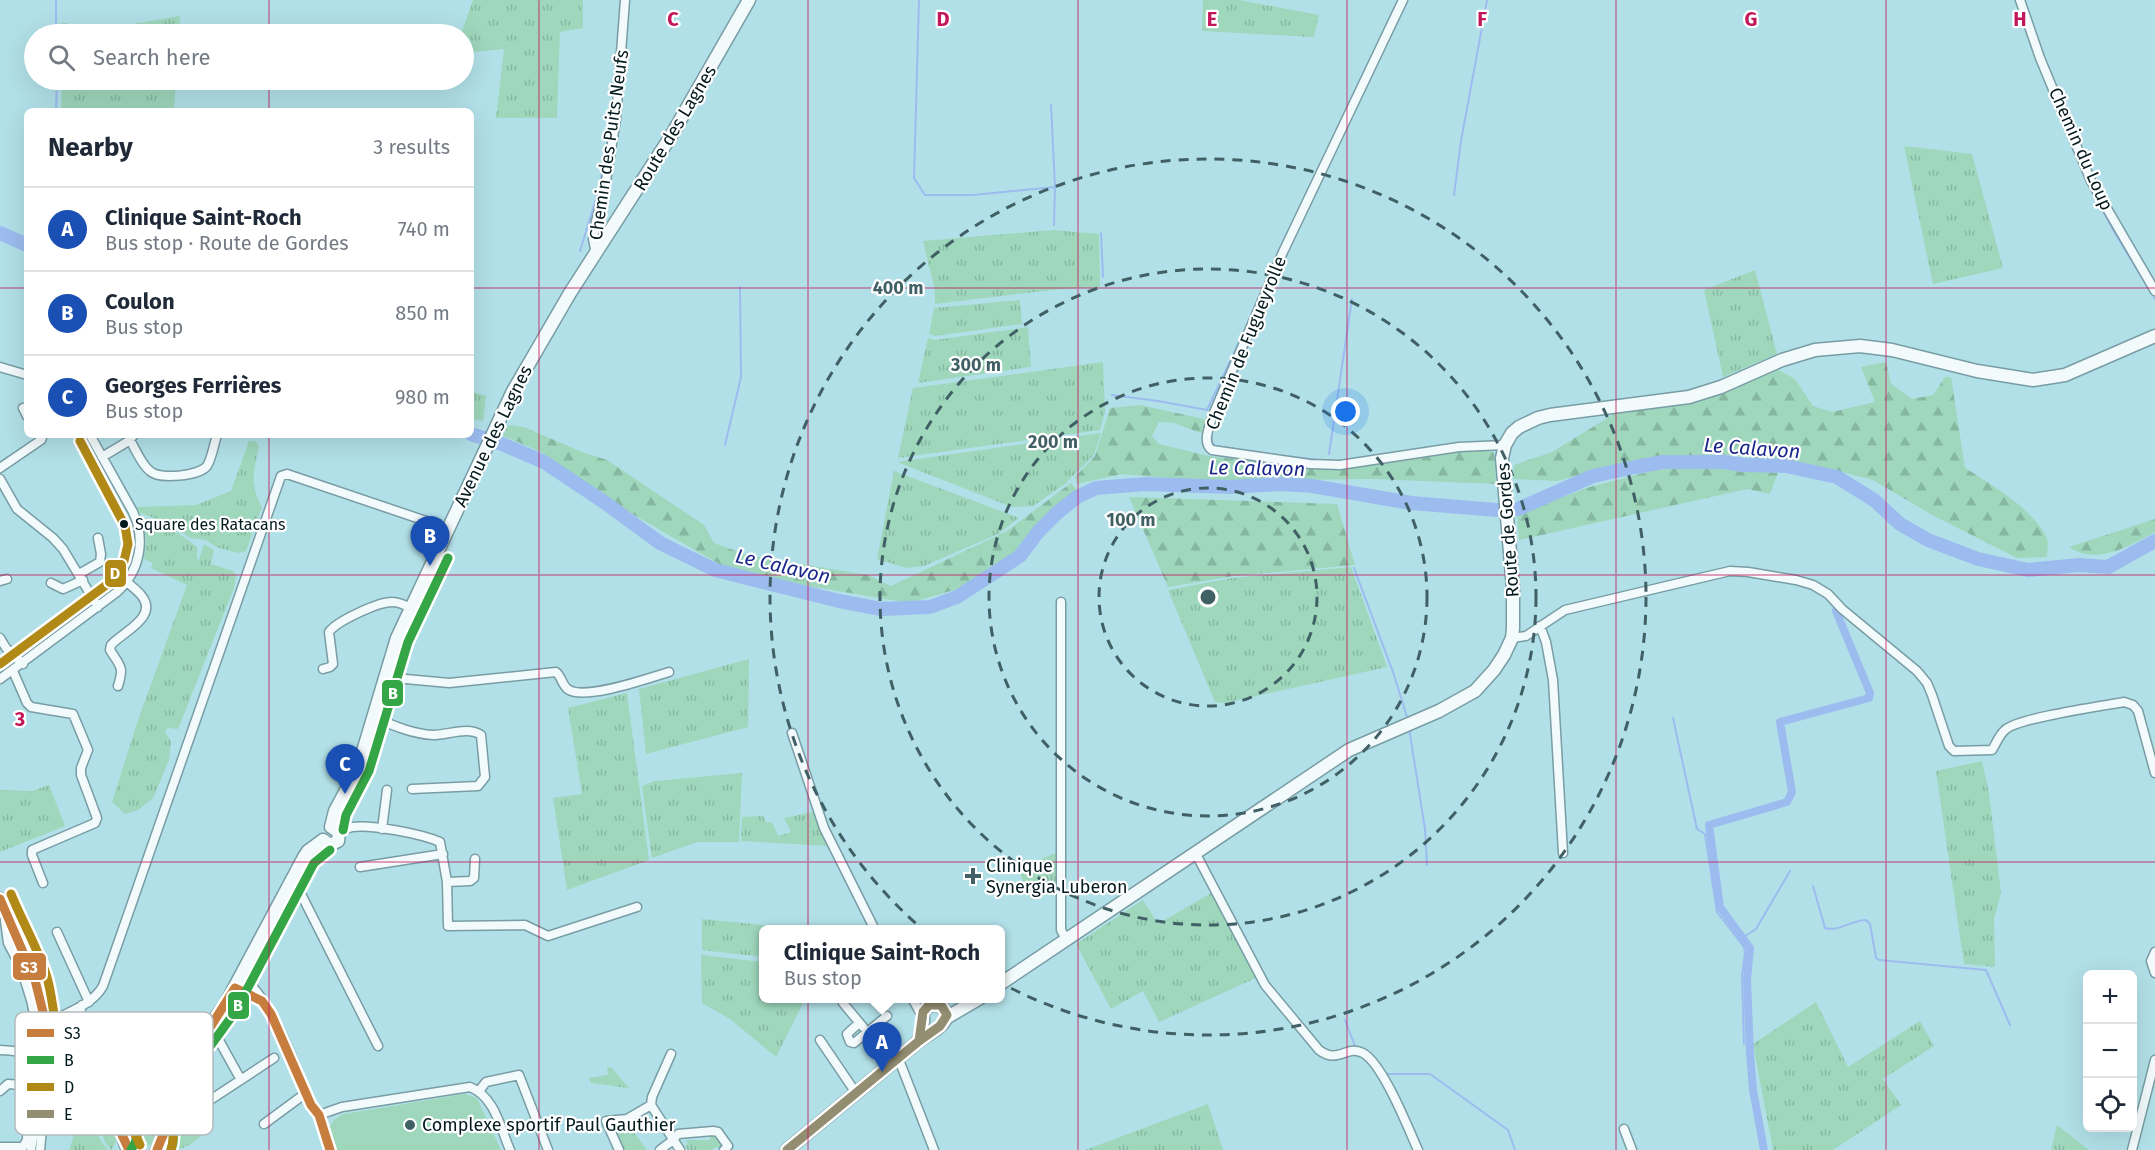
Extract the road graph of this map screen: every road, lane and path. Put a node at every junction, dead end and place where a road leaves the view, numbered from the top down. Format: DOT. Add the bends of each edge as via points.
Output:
graph roads {
  1 [pos="625,0"];
  2 [pos="749,0"];
  3 [pos="1403,0"];
  4 [pos="2020,0"];
  5 [pos="596,254"];
  6 [pos="2155,291"];
  7 [pos="2155,336"];
  8 [pos="0,367"];
  9 [pos="24,374"];
  10 [pos="42,438"];
  11 [pos="92,438"];
  12 [pos="132,438"];
  13 [pos="216,438"];
  14 [pos="1505,445"];
  15 [pos="102,457"];
  16 [pos="0,468"];
  17 [pos="0,479"];
  18 [pos="98,538"];
  19 [pos="437,553"];
  20 [pos="81,577"];
  21 [pos="126,582"];
  22 [pos="51,583"];
  23 [pos="1061,602"];
  24 [pos="98,607"];
  25 [pos="410,608"];
  26 [pos="1540,626"];
  27 [pos="0,638"];
  28 [pos="1512,638"];
  29 [pos="23,663"];
  30 [pos="323,669"];
  31 [pos="13,671"];
  32 [pos="669,672"];
  33 [pos="384,677"];
  34 [pos="0,679"];
  35 [pos="118,687"];
  36 [pos="373,717"];
  37 [pos="792,733"];
  38 [pos="2155,773"];
  39 [pos="412,789"];
  40 [pos="387,790"];
  41 [pos="382,829"];
  42 [pos="335,830"];
  43 [pos="1563,853"];
  44 [pos="443,854"];
  45 [pos="1196,854"];
  46 [pos="475,859"];
  47 [pos="360,867"];
  48 [pos="290,882"];
  49 [pos="447,882"];
  50 [pos="43,883"];
  51 [pos="0,900"];
  52 [pos="637,907"];
  53 [pos="872,925"];
  54 [pos="57,932"];
  55 [pos="1066,939"];
  56 [pos="10,943"];
  57 [pos="2155,952"];
  58 [pos="2155,973"];
  59 [pos="35,980"];
  60 [pos="1005,981"];
  61 [pos="238,983"];
  62 [pos="843,1003"];
  63 [pos="917,1003"];
  64 [pos="972,1003"];
  65 [pos="86,1004"];
  66 [pos="968,1005"];
  67 [pos="35,1012"];
  68 [pos="40,1012"];
  69 [pos="51,1012"];
  70 [pos="71,1012"];
  71 [pos="81,1012"];
  72 [pos="929,1012"];
  73 [pos="887,1016"];
  74 [pos="946,1018"];
  75 [pos="213,1023"];
  76 [pos="859,1023"];
  77 [pos="936,1028"];
  78 [pos="213,1030"];
  79 [pos="867,1032"];
  80 [pos="820,1040"];
  81 [pos="919,1041"];
  82 [pos="378,1046"];
  83 [pos="0,1050"];
  84 [pos="15,1051"];
  85 [pos="671,1054"];
  86 [pos="274,1058"];
  87 [pos="897,1060"];
  88 [pos="2155,1060"];
  89 [pos="241,1080"];
  90 [pos="15,1085"];
  91 [pos="0,1091"];
  92 [pos="479,1091"];
  93 [pos="306,1093"];
  94 [pos="855,1093"];
  95 [pos="213,1098"];
  96 [pos="651,1105"];
  97 [pos="319,1115"];
  98 [pos="264,1124"];
  99 [pos="1624,1129"];
  100 [pos="28,1135"];
  101 [pos="35,1135"];
  102 [pos="163,1135"];
  103 [pos="126,1141"];
  104 [pos="672,1141"];
  105 [pos="0,1148"];
  106 [pos="31,1150"];
  107 [pos="116,1150"];
  108 [pos="158,1150"];
  109 [pos="330,1150"];
  110 [pos="510,1150"];
  111 [pos="549,1150"];
  112 [pos="619,1150"];
  113 [pos="660,1150"];
  114 [pos="680,1150"];
  115 [pos="724,1150"];
  116 [pos="787,1150"];
  117 [pos="934,1150"];
  118 [pos="1418,1150"];
  119 [pos="1632,1150"];
  120 [pos="2132,1150"];
  1 -- 5 [label="street, Chemin des Puits Neufs" via="616,119 593,239"];
  2 -- 5 [label="street, Route des Lagnes" via="671,136"];
  3 -- 14 [label="street, Chemin de Fugueyrolle" via="1283,252 1212,417 1206,443 1212,450 1340,465 1466,446"];
  4 -- 6 [label="street, Chemin du Loup" via="2091,181"];
  5 -- 19 [label="street, Avenue des Lagnes" via="527,365"];
  7 -- 14 [label="street, Route de Gordes" via="2065,375 2033,380 1892,350 1860,346 1822,349 1782,360 1689,398 1538,418 1519,427"];
  8 -- 9 [label="street"];
  10 -- 16 [label="street"];
  11 -- 15 [label="street"];
  12 -- 13 [label="street" via="149,471 161,476 203,470"];
  12 -- 15 [label="street"];
  14 -- 28 [label="street, Route de Gordes" via="1502,472 1514,618"];
  15 -- 21 [label="street" via="140,531 137,561"];
  17 -- 20 [label="street" via="17,509 53,538"];
  18 -- 20 [label="street" via="100,562"];
  19 -- 25 [label="street, Avenue des Lagnes"];
  19 -- 65 [label="street" via="432,548 434,531 429,522 327,486 288,474 281,476 109,972 99,994"];
  20 -- 22 [label="street" via="63,588"];
  20 -- 24 [label="street"];
  21 -- 24 [label="street"];
  21 -- 35 [label="street" via="146,605 138,624 111,645 110,650 121,665"];
  23 -- 55 [label="street" via="1061,930"];
  24 -- 29 [label="street"];
  25 -- 30 [label="street" via="386,603 333,626 329,632 333,664"];
  25 -- 33 [label="street, Avenue des Lagnes"];
  26 -- 28 [label="street" via="1526,636"];
  26 -- 38 [label="street" via="1565,610 1730,571 1796,580 1828,594 1917,671 1928,683 1954,751 1992,750 2012,726 2124,702 2138,711"];
  26 -- 43 [label="street" via="1553,680"];
  27 -- 29 [label="street"];
  28 -- 45 [label="street, Route de Gordes" via="1494,670 1475,691 1349,750"];
  29 -- 31 [label="street"];
  31 -- 34 [label="street"];
  31 -- 50 [label="street" via="31,707 73,714 88,750 81,772 98,818 95,823 32,850"];
  32 -- 33 [label="street" via="581,694 564,687 556,672 449,683"];
  33 -- 36 [label="street, Avenue des Lagnes"];
  36 -- 39 [label="street" via="421,734 471,731 481,735 485,777 478,786"];
  36 -- 42 [label="street, Avenue des Lagnes" via="358,768 335,811"];
  37 -- 53 [label="street" via="824,828"];
  40 -- 41 [label="street"];
  41 -- 42 [label="street"];
  41 -- 44 [label="street" via="431,838 440,842"];
  42 -- 48 [label="street, Avenue des Lagnes" via="323,831 323,840 308,851"];
  44 -- 47 [label="street"];
  44 -- 49 [label="street"];
  45 -- 55 [label="street, Route de Gordes"];
  45 -- 118 [label="street" via="1265,985 1327,1056 1362,1052 1375,1064"];
  46 -- 49 [label="street" via="474,878"];
  48 -- 61 [label="street"];
  48 -- 82 [label="street" via="300,892"];
  49 -- 52 [label="street" via="448,926 525,925 548,936"];
  51 -- 56 [label="street"];
  54 -- 65 [label="street" via="87,992"];
  55 -- 60 [label="street, Route de Gordes"];
  56 -- 59 [label="street"];
  56 -- 67 [label="street"];
  57 -- 58 [label="street" via="2151,961"];
  59 -- 68 [label="street"];
  59 -- 69 [label="street"];
  61 -- 75 [label="street"];
  61 -- 93 [label="street" via="262,1001 271,1014"];
  62 -- 76 [label="street"];
  63 -- 72 [label="street"];
  64 -- 66 [label="street"];
  65 -- 70 [label="street"];
  65 -- 71 [label="street"];
  66 -- 72 [label="street"];
  66 -- 74 [label="street"];
  72 -- 74 [label="street" via="946,1011"];
  72 -- 77 [label="street" via="929,1027"];
  72 -- 81 [label="street"];
  73 -- 79 [label="street"];
  74 -- 77 [label="street"];
  76 -- 79 [label="street"];
  76 -- 79 [label="street" via="847,1034 850,1042"];
  77 -- 81 [label="street"];
  78 -- 89 [label="street"];
  80 -- 94 [label="street"];
  81 -- 87 [label="street"];
  83 -- 84 [label="street"];
  85 -- 96 [label="street"];
  86 -- 89 [label="street"];
  87 -- 94 [label="street"];
  87 -- 117 [label="street"];
  88 -- 120 [label="street"];
  89 -- 95 [label="street"];
  90 -- 91 [label="street" via="8,1084"];
  92 -- 97 [label="street" via="462,1087 342,1107"];
  92 -- 110 [label="street" via="489,1100"];
  92 -- 111 [label="street" via="486,1082 519,1075"];
  93 -- 97 [label="street"];
  93 -- 98 [label="street"];
  94 -- 116 [label="street"];
  96 -- 104 [label="street"];
  96 -- 112 [label="street" via="627,1119 606,1121"];
  97 -- 109 [label="street"];
  99 -- 119 [label="street"];
  100 -- 105 [label="street" via="23,1147"];
  101 -- 106 [label="street"];
  102 -- 108 [label="street"];
  103 -- 107 [label="street"];
  104 -- 113 [label="street"];
  104 -- 114 [label="street"];
  104 -- 115 [label="street" via="678,1134 718,1132 728,1146"];
}
